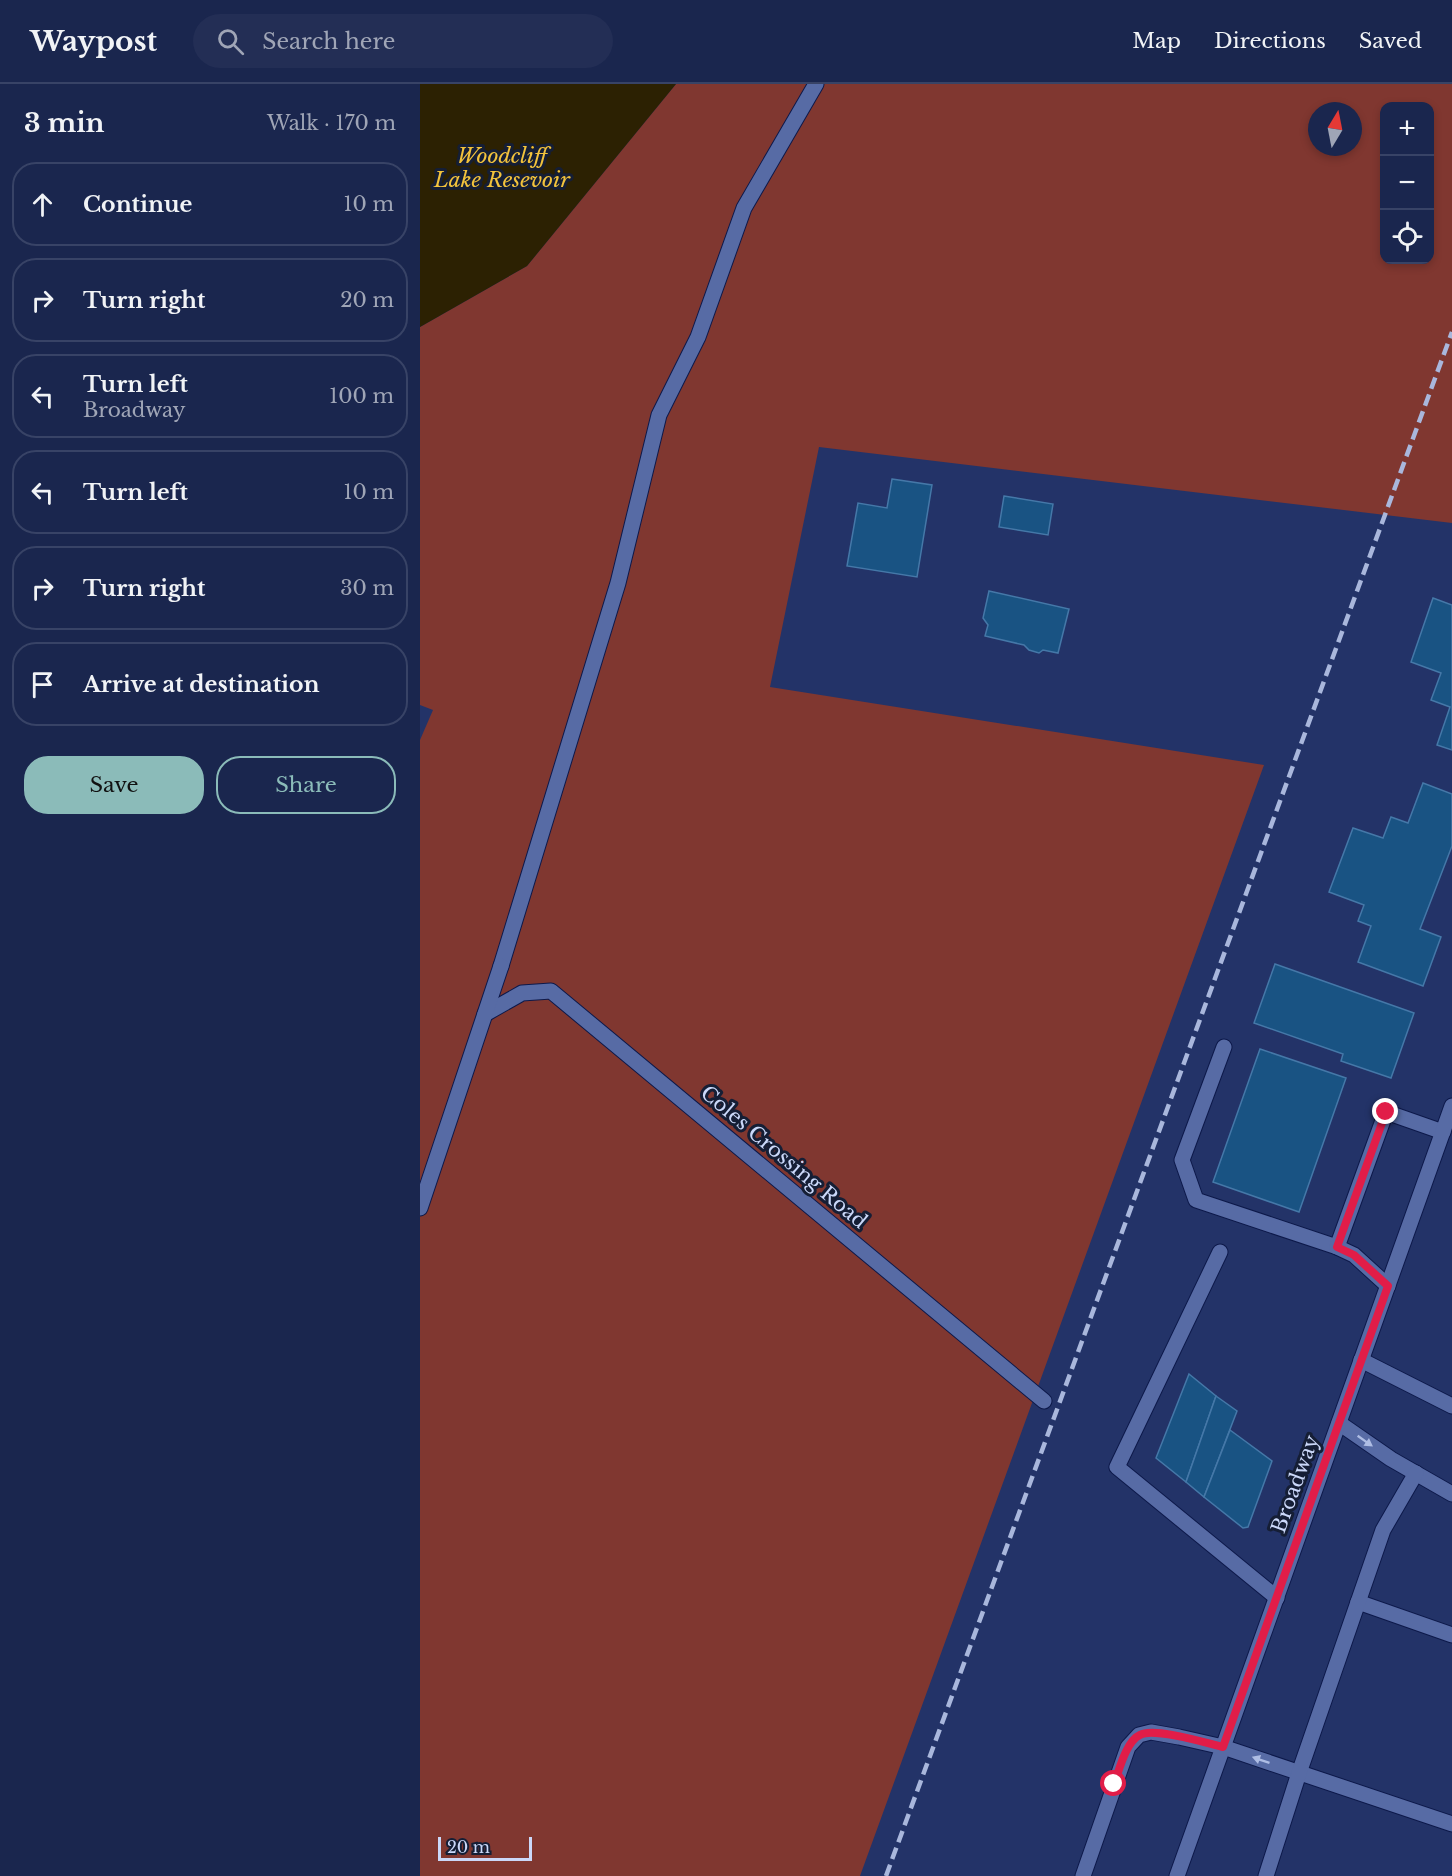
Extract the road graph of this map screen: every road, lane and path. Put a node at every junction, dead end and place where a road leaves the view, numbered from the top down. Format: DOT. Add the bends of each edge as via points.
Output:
graph roads {
  1 [pos="816,84"];
  2 [pos="485,1014"];
  3 [pos="1224,1047"];
  4 [pos="1452,1106"];
  5 [pos="1443,1132"];
  6 [pos="420,1208"];
  7 [pos="1337,1247"];
  8 [pos="1220,1252"];
  9 [pos="1388,1286"];
  10 [pos="1361,1360"];
  11 [pos="1044,1401"];
  12 [pos="1452,1406"];
  13 [pos="1339,1423"];
  14 [pos="1416,1473"];
  15 [pos="1452,1494"];
  16 [pos="1277,1598"];
  17 [pos="1358,1602"];
  18 [pos="1452,1635"];
  19 [pos="1223,1747"];
  20 [pos="1299,1773"];
  21 [pos="1452,1824"];
  22 [pos="1083,1876"];
  23 [pos="1177,1876"];
  24 [pos="1266,1876"];
  1 -- 2 [label="street" via="744,208 698,338 659,415 618,583"];
  2 -- 6 [label="street"];
  2 -- 11 [label="street, Coles Crossing Road" via="522,993 552,991"];
  3 -- 7 [label="street" via="1182,1160 1196,1200"];
  4 -- 5 [label="street, Broadway"];
  5 -- 7 [label="street" via="1386,1112"];
  5 -- 9 [label="street, Broadway"];
  7 -- 9 [label="street" via="1354,1255"];
  8 -- 16 [label="street" via="1117,1467"];
  9 -- 10 [label="street, Broadway"];
  10 -- 12 [label="street"];
  10 -- 13 [label="street, Broadway"];
  13 -- 14 [label="street, one-way"];
  13 -- 16 [label="street, Broadway"];
  14 -- 15 [label="street"];
  14 -- 17 [label="street" via="1383,1530"];
  16 -- 19 [label="street, Broadway"];
  17 -- 18 [label="street"];
  17 -- 20 [label="street"];
  20 -- 19 [label="street, one-way"];
  19 -- 22 [label="street" via="1151,1732 1139,1735 1128,1748"];
  19 -- 23 [label="street, Broadway"];
  20 -- 21 [label="street"];
  20 -- 24 [label="street"];
}
